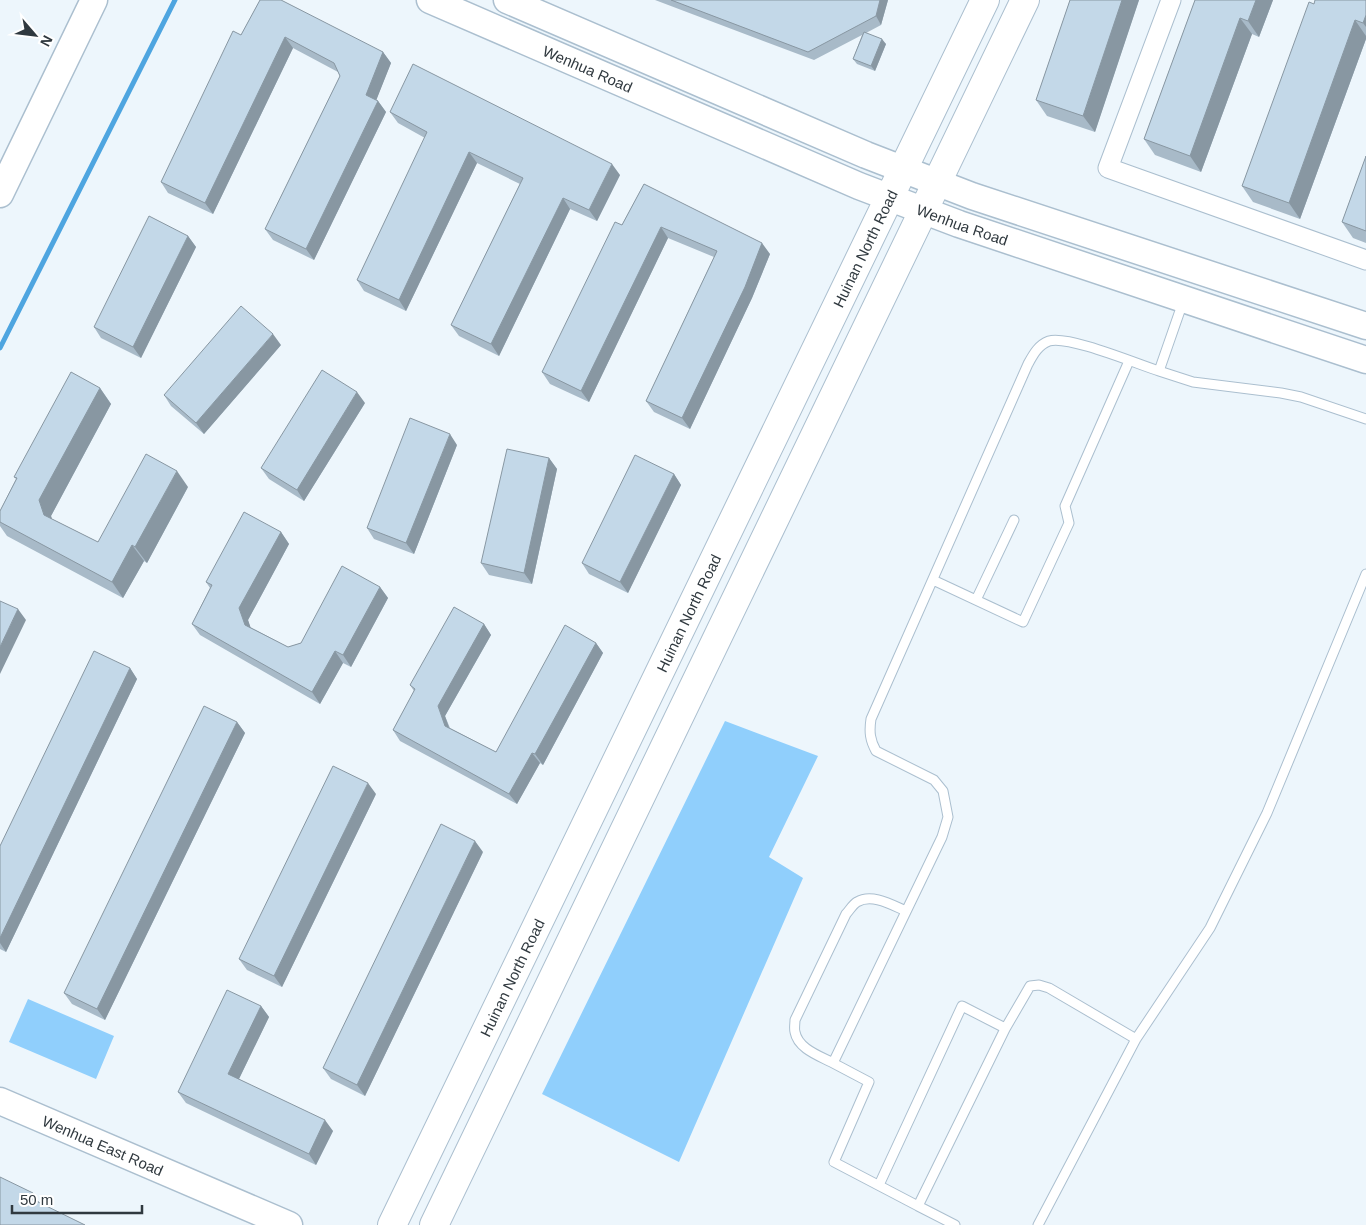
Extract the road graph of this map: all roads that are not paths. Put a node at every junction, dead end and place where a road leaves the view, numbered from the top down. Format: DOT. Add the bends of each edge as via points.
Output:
graph roads {
  1 [pos="94,0"];
  2 [pos="430,0"];
  3 [pos="507,0"];
  4 [pos="985,0"];
  5 [pos="1026,0"];
  6 [pos="1171,0"];
  7 [pos="903,169"];
  8 [pos="937,182"];
  9 [pos="0,194"];
  10 [pos="889,198"];
  11 [pos="924,211"];
  12 [pos="1366,260"];
  13 [pos="1184,299"];
  14 [pos="1366,326"];
  15 [pos="1366,360"];
  16 [pos="1129,361"];
  17 [pos="1159,371"];
  18 [pos="1366,419"];
  19 [pos="1014,520"];
  20 [pos="1366,574"];
  21 [pos="933,580"];
  22 [pos="976,600"];
  23 [pos="906,910"];
  24 [pos="1005,1028"];
  25 [pos="1136,1039"];
  26 [pos="833,1063"];
  27 [pos="0,1100"];
  28 [pos="879,1185"];
  29 [pos="918,1206"];
  30 [pos="289,1225"];
  31 [pos="392,1225"];
  32 [pos="434,1225"];
  33 [pos="954,1225"];
  34 [pos="1038,1225"];
  1 -- 9 [label="street"];
  2 -- 10 [label="street, Wenhua Road"];
  3 -- 7 [label="street, Wenhua Road"];
  4 -- 7 [label="main road, Huinan North Road"];
  5 -- 8 [label="main road"];
  6 -- 12 [label="street" via="1108,168"];
  7 -- 8 [label="street, Wenhua Road"];
  7 -- 10 [label="main road, Huinan North Road"];
  8 -- 11 [label="main road"];
  8 -- 14 [label="street, Wenhua Road"];
  10 -- 11 [label="street, Wenhua Road"];
  10 -- 31 [label="main road, Huinan North Road"];
  11 -- 13 [label="street, Wenhua Road"];
  11 -- 32 [label="main road"];
  13 -- 15 [label="street, Wenhua Road"];
  13 -- 17 [label="lane"];
  16 -- 17 [label="lane"];
  16 -- 21 [label="lane" via="1061,341 1048,342 1037,349"];
  16 -- 22 [label="lane" via="1065,506 1069,523 1023,622"];
  17 -- 18 [label="lane" via="1193,382 1294,396"];
  19 -- 22 [label="lane"];
  20 -- 25 [label="lane" via="1267,813 1210,928"];
  21 -- 22 [label="lane"];
  21 -- 23 [label="lane" via="871,719 869,731 876,751 934,780 943,791 946,804 948,817 942,837"];
  23 -- 26 [label="lane"];
  23 -- 26 [label="lane" via="870,899 857,902 846,914 795,1020 799,1041 807,1050"];
  24 -- 25 [label="lane" via="1030,986 1039,985"];
  24 -- 28 [label="lane" via="962,1006"];
  24 -- 29 [label="lane"];
  25 -- 34 [label="lane"];
  26 -- 28 [label="lane" via="869,1082 834,1162"];
  27 -- 30 [label="street, Wenhua East Road"];
  28 -- 29 [label="lane"];
  29 -- 33 [label="lane"];
}
